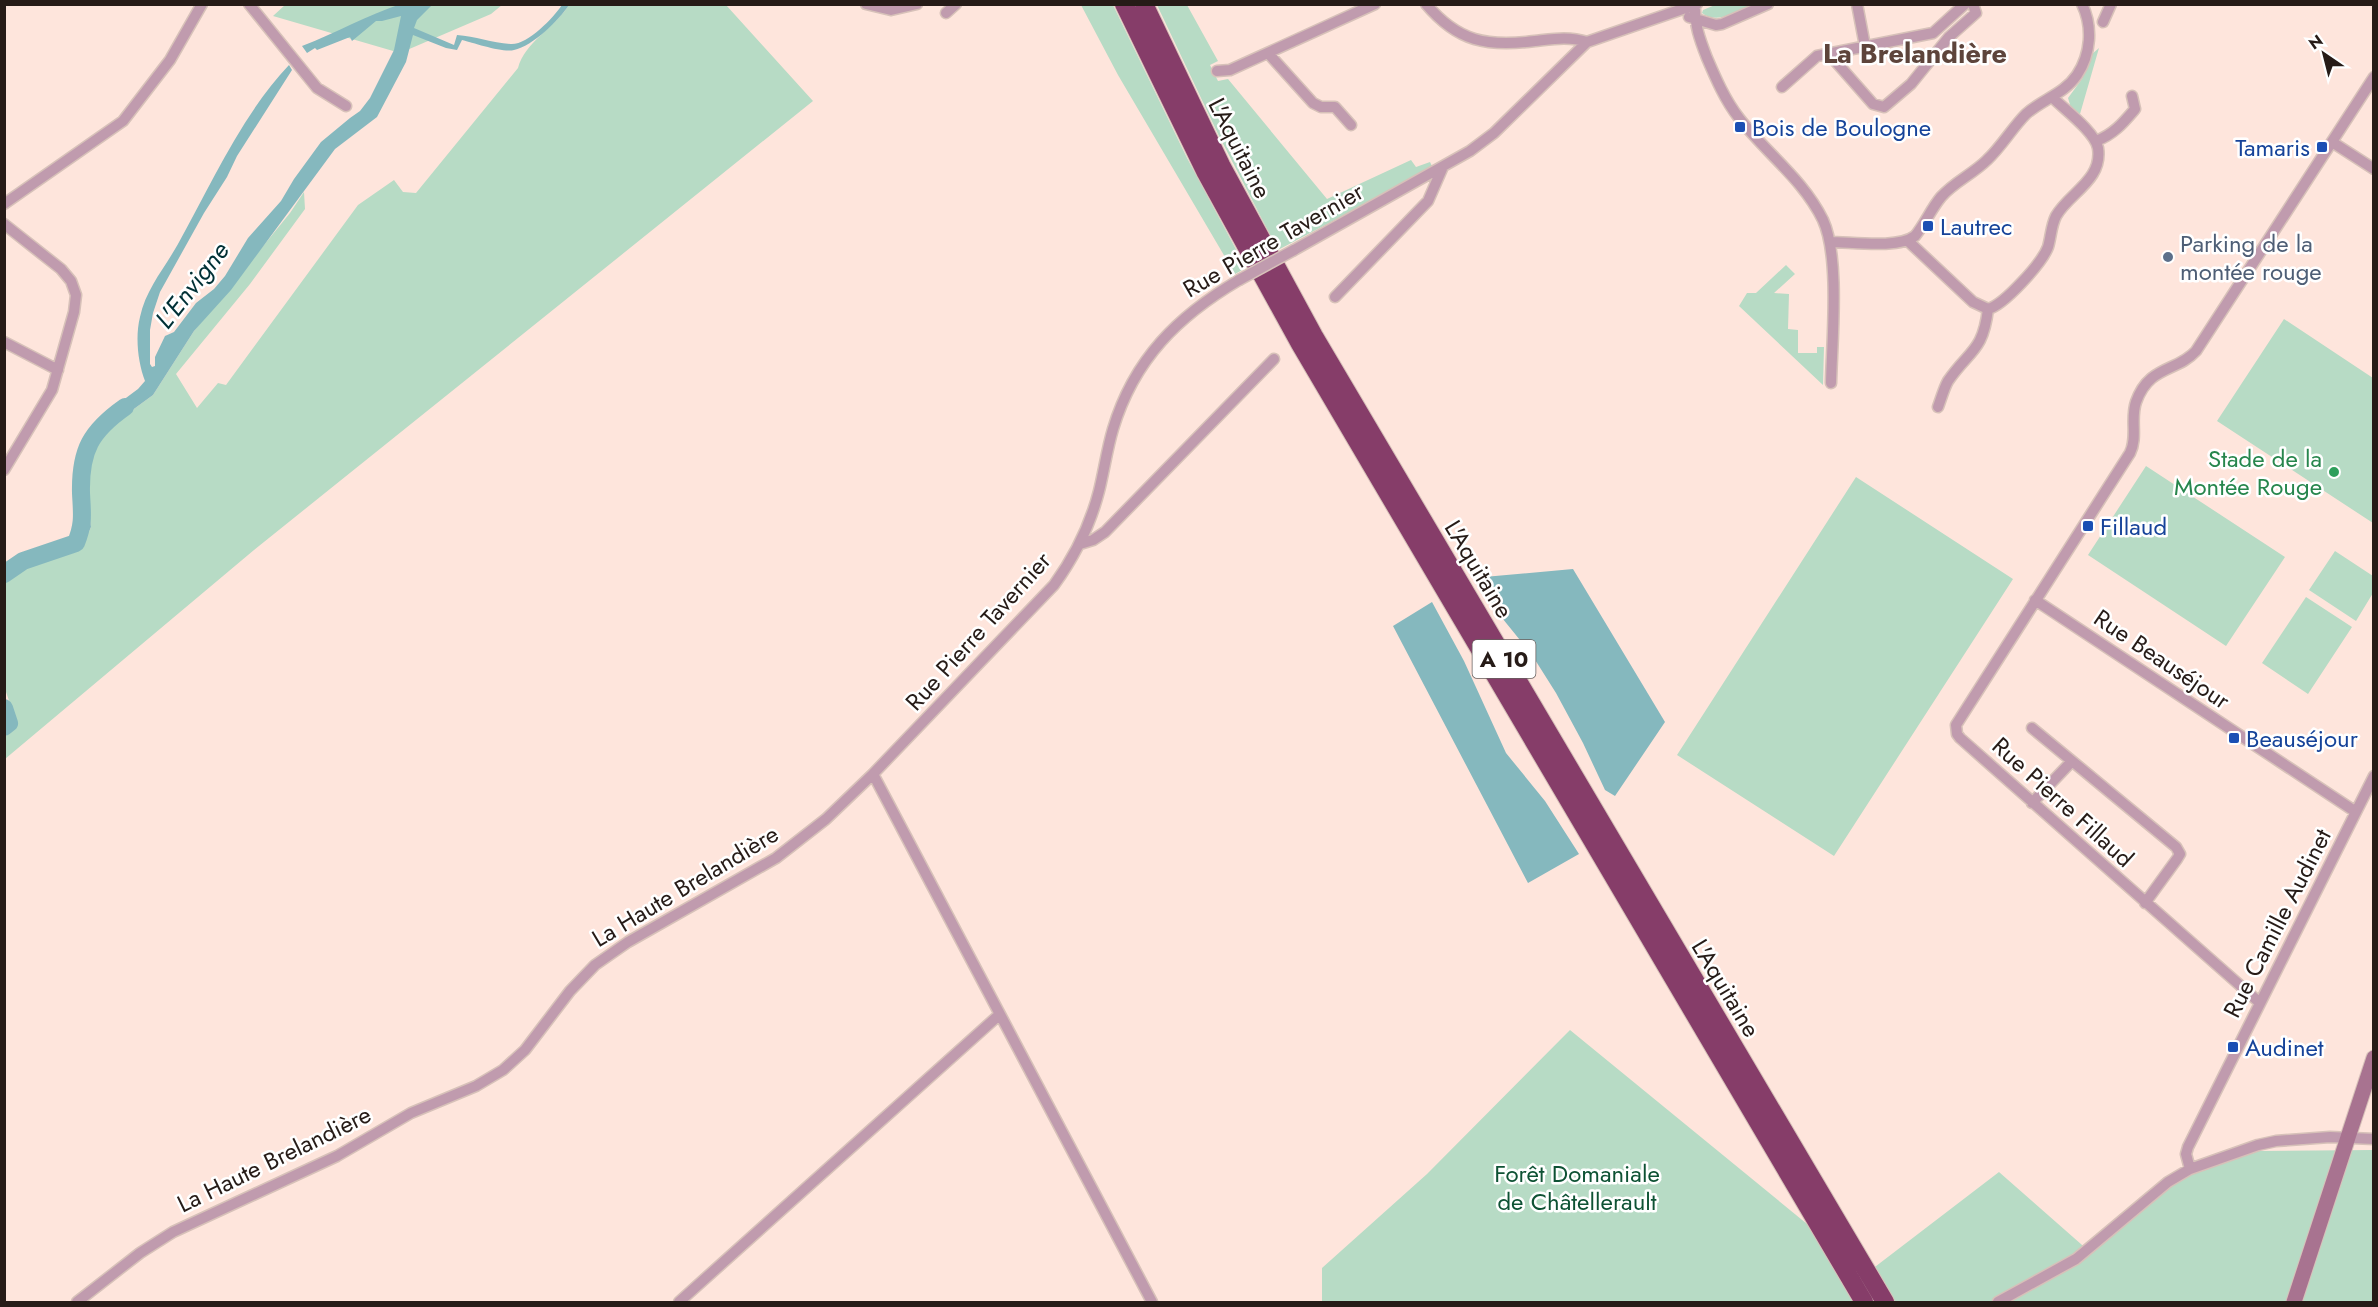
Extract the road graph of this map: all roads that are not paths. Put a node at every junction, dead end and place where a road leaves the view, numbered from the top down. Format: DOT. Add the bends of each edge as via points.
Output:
graph roads {
  1 [pos="202,4"];
  2 [pos="249,4"];
  3 [pos="866,4"];
  4 [pos="917,4"];
  5 [pos="956,4"];
  6 [pos="1124,4"];
  7 [pos="1144,4"];
  8 [pos="1375,4"];
  9 [pos="1426,4"];
  10 [pos="1768,4"];
  11 [pos="1857,4"];
  12 [pos="1965,4"];
  13 [pos="1973,4"];
  14 [pos="2082,4"];
  15 [pos="2111,4"];
  16 [pos="1696,5"];
  17 [pos="946,13"];
  18 [pos="1671,14"];
  19 [pos="1694,18"];
  20 [pos="2103,22"];
  21 [pos="1587,42"];
  22 [pos="1865,46"];
  23 [pos="1268,53"];
  24 [pos="1829,54"];
  25 [pos="1217,71"];
  26 [pos="2373,77"];
  27 [pos="1782,87"];
  28 [pos="2132,96"];
  29 [pos="2052,97"];
  30 [pos="345,106"];
  31 [pos="1351,125"];
  32 [pos="2096,141"];
  33 [pos="2332,142"];
  34 [pos="1443,169"];
  35 [pos="2373,169"];
  36 [pos="4,204"];
  37 [pos="4,224"];
  38 [pos="1908,241"];
  39 [pos="1830,242"];
  40 [pos="1335,297"];
  41 [pos="1988,309"];
  42 [pos="4,342"];
  43 [pos="1274,359"];
  44 [pos="58,370"];
  45 [pos="1831,383"];
  46 [pos="1938,407"];
  47 [pos="4,470"];
  48 [pos="1080,544"];
  49 [pos="2035,600"];
  50 [pos="2031,728"];
  51 [pos="2072,761"];
  52 [pos="873,774"];
  53 [pos="2373,776"];
  54 [pos="2032,803"];
  55 [pos="2356,812"];
  56 [pos="2145,903"];
  57 [pos="2260,1003"];
  58 [pos="999,1015"];
  59 [pos="2373,1058"];
  60 [pos="2349,1137"];
  61 [pos="2373,1139"];
  62 [pos="2190,1169"];
  63 [pos="77,1302"];
  64 [pos="680,1302"];
  65 [pos="1152,1302"];
  66 [pos="1864,1302"];
  67 [pos="1885,1302"];
  68 [pos="1998,1302"];
  69 [pos="2294,1302"];
  1 -- 36 [label="street" via="170,60 123,121"];
  2 -- 30 [label="street" via="311,82"];
  3 -- 4 [label="street" via="891,10"];
  5 -- 17 [label="street"];
  6 -- 66 [label="highway, L'Aquitaine / A 10" via="1206,173 1324,386"];
  7 -- 67 [label="highway, L'Aquitaine / A 10" via="1221,165 1303,315"];
  8 -- 23 [label="street"];
  9 -- 21 [label="street" via="1450,29 1478,40 1520,43 1564,37"];
  10 -- 19 [label="street, Rue Pierre Tavernier" via="1722,24"];
  11 -- 22 [label="street"];
  12 -- 22 [label="street" via="1933,33"];
  13 -- 24 [label="street" via="1976,13 1949,37 1911,84 1884,107 1873,104"];
  14 -- 29 [label="street" via="2090,29 2083,64 2068,86"];
  15 -- 20 [label="street"];
  16 -- 18 [label="street, Rue Pierre Tavernier"];
  16 -- 19 [label="street, Rue Pierre Tavernier"];
  18 -- 19 [label="street, Rue Pierre Tavernier"];
  18 -- 21 [label="street, Rue Pierre Tavernier"];
  19 -- 39 [label="street" via="1715,78 1731,107 1801,186 1824,222"];
  21 -- 34 [label="street, Rue Pierre Tavernier" via="1494,133"];
  22 -- 24 [label="street"];
  23 -- 25 [label="street" via="1230,70"];
  23 -- 31 [label="street" via="1313,104 1335,107"];
  24 -- 27 [label="street" via="1817,56"];
  26 -- 33 [label="street"];
  28 -- 32 [label="street" via="2135,109 2117,130"];
  29 -- 32 [label="street"];
  29 -- 38 [label="street" via="2027,114 1986,161 1946,191"];
  32 -- 41 [label="street" via="2094,172 2056,216 2045,253 2001,303"];
  33 -- 35 [label="street"];
  33 -- 49 [label="street" via="2196,351 2159,372 2143,389 2133,415 2130,453"];
  34 -- 40 [label="street" via="1428,201"];
  34 -- 48 [label="street, Rue Pierre Tavernier, bridge" via="1239,280 1192,310 1174,327 1142,365 1131,385 1113,428 1099,490"];
  37 -- 44 [label="street" via="61,269 74,287 74,312"];
  38 -- 39 [label="street"];
  38 -- 41 [label="street" via="1973,302"];
  39 -- 45 [label="street"];
  41 -- 46 [label="street" via="1982,340 1948,382"];
  42 -- 44 [label="street"];
  43 -- 48 [label="street" via="1105,532"];
  44 -- 47 [label="street" via="48,398"];
  48 -- 52 [label="street, Rue Pierre Tavernier" via="1035,606"];
  49 -- 54 [label="street, Rue Pierre Fillaud" via="1956,729 1960,738"];
  49 -- 55 [label="street, Rue Beauséjour"];
  50 -- 51 [label="street"];
  51 -- 54 [label="street"];
  51 -- 56 [label="street" via="2178,850 2177,859"];
  52 -- 58 [label="street"];
  52 -- 63 [label="street, La Haute Brelandière" via="810,833 776,858 628,942 595,965 525,1050 503,1070 476,1086 411,1113 337,1156 173,1232"];
  53 -- 55 [label="street, Rue Camille Audinet"];
  54 -- 56 [label="street, Rue Pierre Fillaud"];
  55 -- 57 [label="street, Rue Camille Audinet"];
  56 -- 57 [label="street, Rue Pierre Fillaud"];
  57 -- 62 [label="street, Rue Camille Audinet" via="2188,1147"];
  58 -- 64 [label="street"];
  58 -- 65 [label="street"];
  59 -- 60 [label="street"];
  60 -- 61 [label="street"];
  60 -- 62 [label="street" via="2276,1141"];
  60 -- 69 [label="street"];
  62 -- 68 [label="street" via="2168,1182 2076,1259"];
}
